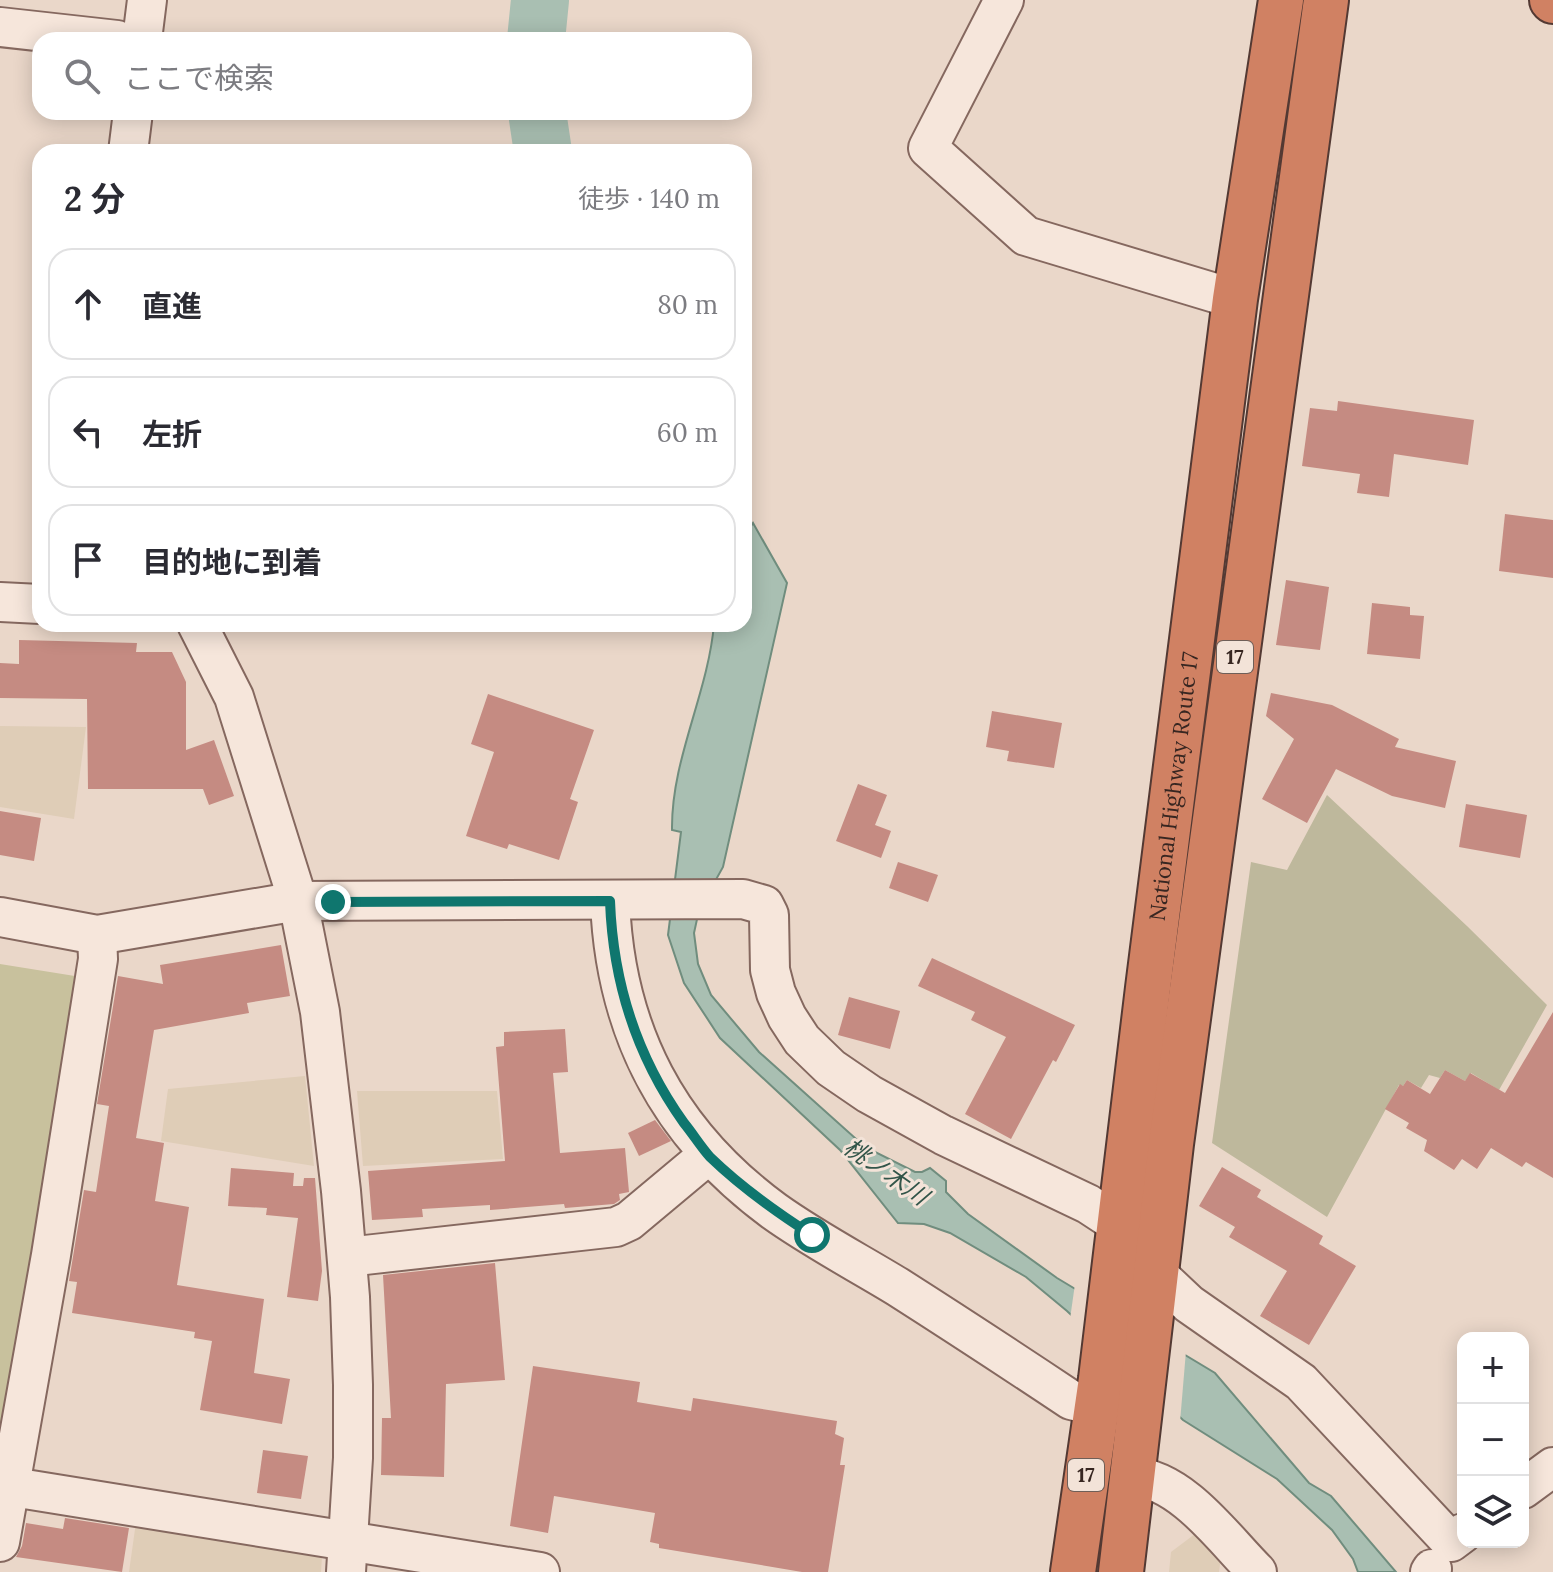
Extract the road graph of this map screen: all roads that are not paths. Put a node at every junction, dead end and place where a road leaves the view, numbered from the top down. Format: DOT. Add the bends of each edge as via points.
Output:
graph roads {
  1 [pos="147,0"];
  2 [pos="1004,0"];
  3 [pos="1281,0"];
  4 [pos="1326,0"];
  5 [pos="0,27"];
  6 [pos="45,32"];
  7 [pos="143,32"];
  8 [pos="132,120"];
  9 [pos="129,144"];
  10 [pos="1235,299"];
  11 [pos="0,602"];
  12 [pos="32,604"];
  13 [pos="201,632"];
  14 [pos="298,901"];
  15 [pos="610,901"];
  16 [pos="0,917"];
  17 [pos="97,935"];
  18 [pos="708,1155"];
  19 [pos="1120,1225"];
  20 [pos="347,1257"];
  21 [pos="1154,1294"];
  22 [pos="1098,1393"];
  23 [pos="1553,1467"];
  24 [pos="1132,1476"];
  25 [pos="1529,1485"];
  26 [pos="4,1486"];
  27 [pos="1457,1538"];
  28 [pos="0,1542"];
  29 [pos="347,1556"];
  30 [pos="540,1572"];
  31 [pos="1073,1572"];
  32 [pos="1121,1572"];
  33 [pos="1257,1572"];
  1 -- 7 [label="street"];
  2 -- 10 [label="street" via="928,148 1026,236"];
  3 -- 10 [label="highway, National Highway Route 17 / 17"];
  4 -- 21 [label="highway, National Highway Route 17 / 17"];
  5 -- 6 [label="street"];
  8 -- 9 [label="street"];
  10 -- 19 [label="highway, National Highway Route 17 / 17"];
  11 -- 12 [label="street"];
  13 -- 14 [label="street" via="234,697"];
  14 -- 15 [label="street"];
  14 -- 17 [label="street"];
  14 -- 20 [label="street" via="322,1026"];
  15 -- 18 [label="street" via="613,954 641,1049"];
  15 -- 19 [label="street" via="743,899 764,905 776,993 802,1040 831,1068 943,1135 1088,1204"];
  16 -- 17 [label="street"];
  17 -- 26 [label="street" via="98,959 56,1224"];
  18 -- 20 [label="street" via="616,1227"];
  18 -- 22 [label="street" via="812,1235 1071,1400"];
  19 -- 21 [label="street"];
  19 -- 22 [label="highway, National Highway Route 17 / 17"];
  20 -- 29 [label="street" via="353,1458"];
  21 -- 24 [label="highway, National Highway Route 17 / 17"];
  21 -- 27 [label="street" via="1189,1304 1301,1382 1451,1542"];
  22 -- 31 [label="highway, National Highway Route 17 / 17"];
  23 -- 25 [label="street"];
  24 -- 32 [label="highway, National Highway Route 17 / 17"];
  24 -- 33 [label="street" via="1157,1481 1181,1495"];
  26 -- 28 [label="street"];
  26 -- 29 [label="street"];
  29 -- 30 [label="street"];
}
